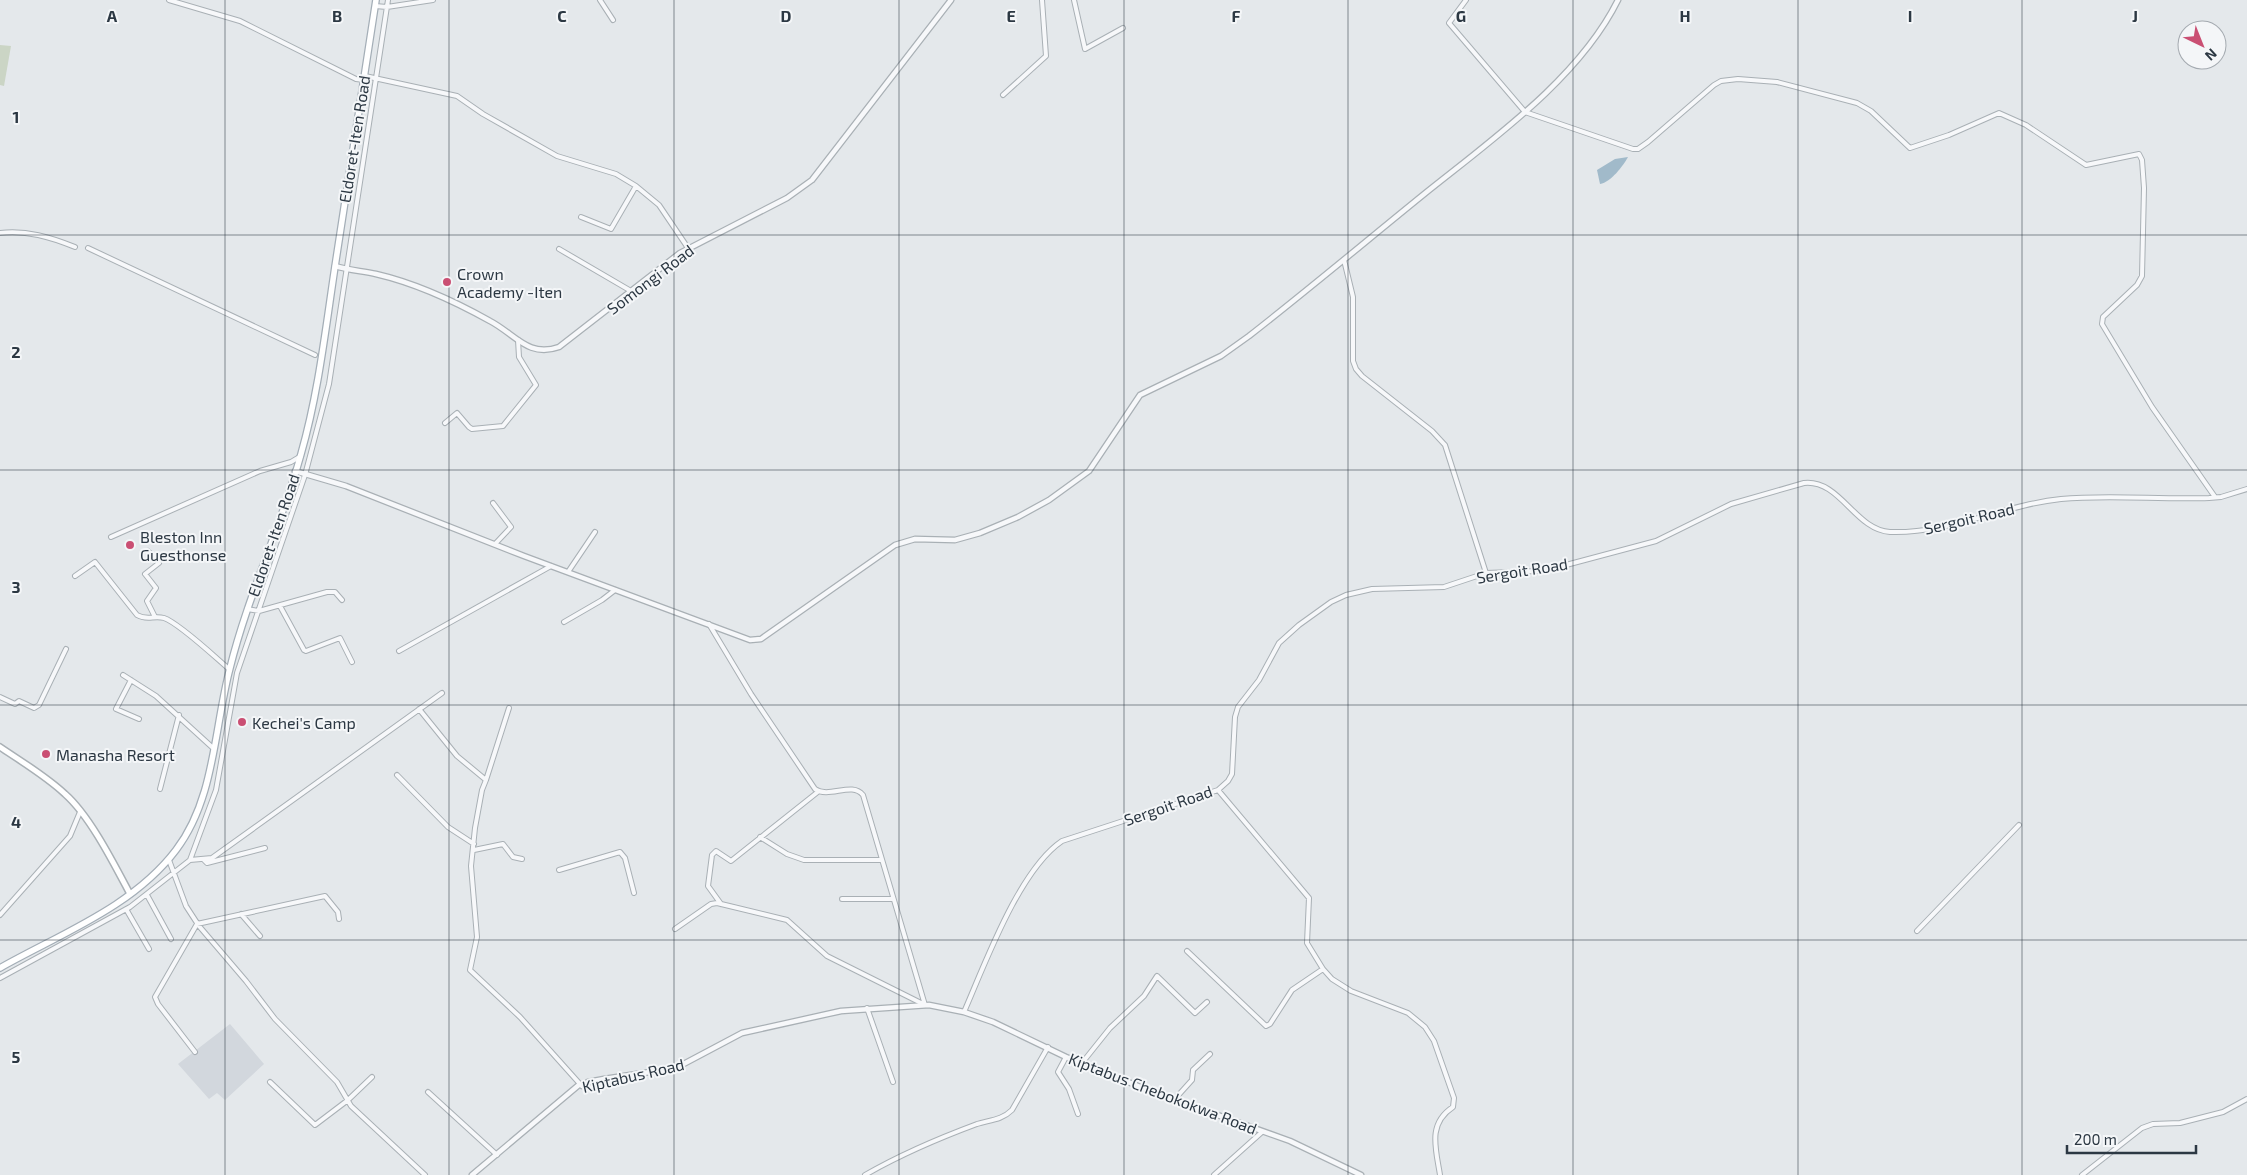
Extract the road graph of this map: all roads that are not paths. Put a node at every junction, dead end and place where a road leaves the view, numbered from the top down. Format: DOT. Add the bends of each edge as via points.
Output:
graph roads {
  1 [pos="169,0"];
  2 [pos="195,0"];
  3 [pos="388,0"];
  4 [pos="433,0"];
  5 [pos="600,0"];
  6 [pos="951,0"];
  7 [pos="1042,0"];
  8 [pos="1074,0"];
  9 [pos="1466,0"];
  10 [pos="1618,0"];
  11 [pos="376,3"];
  12 [pos="191,6"];
  13 [pos="387,7"];
  14 [pos="614,20"];
  15 [pos="1123,28"];
  16 [pos="364,78"];
  17 [pos="376,80"];
  18 [pos="1003,95"];
  19 [pos="1525,112"];
  20 [pos="636,186"];
  21 [pos="581,217"];
  22 [pos="0,233"];
  23 [pos="74,247"];
  24 [pos="88,248"];
  25 [pos="688,248"];
  26 [pos="559,249"];
  27 [pos="1344,260"];
  28 [pos="335,266"];
  29 [pos="346,270"];
  30 [pos="631,291"];
  31 [pos="518,340"];
  32 [pos="315,355"];
  33 [pos="445,423"];
  34 [pos="301,456"];
  35 [pos="295,471"];
  36 [pos="305,475"];
  37 [pos="2247,489"];
  38 [pos="2215,498"];
  39 [pos="493,503"];
  40 [pos="595,532"];
  41 [pos="111,537"];
  42 [pos="495,544"];
  43 [pos="148,551"];
  44 [pos="551,566"];
  45 [pos="568,572"];
  46 [pos="1486,573"];
  47 [pos="75,576"];
  48 [pos="615,590"];
  49 [pos="342,600"];
  50 [pos="280,606"];
  51 [pos="247,608"];
  52 [pos="259,611"];
  53 [pos="155,617"];
  54 [pos="564,622"];
  55 [pos="708,622"];
  56 [pos="66,649"];
  57 [pos="399,651"];
  58 [pos="352,662"];
  59 [pos="229,669"];
  60 [pos="123,674"];
  61 [pos="130,680"];
  62 [pos="442,693"];
  63 [pos="0,697"];
  64 [pos="509,708"];
  65 [pos="419,709"];
  66 [pos="179,715"];
  67 [pos="139,719"];
  68 [pos="0,747"];
  69 [pos="213,748"];
  70 [pos="397,774"];
  71 [pos="486,780"];
  72 [pos="160,789"];
  73 [pos="1218,790"];
  74 [pos="819,791"];
  75 [pos="78,810"];
  76 [pos="2019,825"];
  77 [pos="760,837"];
  78 [pos="474,844"];
  79 [pos="265,848"];
  80 [pos="474,850"];
  81 [pos="522,859"];
  82 [pos="169,860"];
  83 [pos="190,860"];
  84 [pos="204,860"];
  85 [pos="882,860"];
  86 [pos="559,870"];
  87 [pos="174,874"];
  88 [pos="130,894"];
  89 [pos="634,894"];
  90 [pos="147,896"];
  91 [pos="842,899"];
  92 [pos="892,899"];
  93 [pos="720,904"];
  94 [pos="126,909"];
  95 [pos="0,914"];
  96 [pos="241,914"];
  97 [pos="339,919"];
  98 [pos="197,924"];
  99 [pos="675,929"];
  100 [pos="1917,931"];
  101 [pos="260,936"];
  102 [pos="171,939"];
  103 [pos="149,949"];
  104 [pos="1187,951"];
  105 [pos="12,962"];
  106 [pos="0,968"];
  107 [pos="16,969"];
  108 [pos="1323,969"];
  109 [pos="0,978"];
  110 [pos="1207,1002"];
  111 [pos="925,1005"];
  112 [pos="866,1008"];
  113 [pos="964,1012"];
  114 [pos="1048,1047"];
  115 [pos="196,1052"];
  116 [pos="1210,1054"];
  117 [pos="1066,1057"];
  118 [pos="1082,1063"];
  119 [pos="372,1077"];
  120 [pos="270,1082"];
  121 [pos="893,1082"];
  122 [pos="580,1084"];
  123 [pos="428,1092"];
  124 [pos="2247,1099"];
  125 [pos="346,1100"];
  126 [pos="1174,1100"];
  127 [pos="1078,1114"];
  128 [pos="1262,1132"];
  129 [pos="498,1155"];
  130 [pos="425,1175"];
  131 [pos="472,1175"];
  132 [pos="865,1175"];
  133 [pos="1214,1175"];
  134 [pos="1361,1175"];
  135 [pos="1440,1175"];
  136 [pos="2082,1175"];
  1 -- 12 [label="street"];
  2 -- 12 [label="street"];
  3 -- 13 [label="street"];
  4 -- 13 [label="street"];
  5 -- 14 [label="street"];
  6 -- 25 [label="street, Somongi Road" via="812,180 787,198"];
  7 -- 18 [label="street" via="1046,56"];
  8 -- 15 [label="street" via="1085,49"];
  9 -- 19 [label="street" via="1449,23"];
  10 -- 19 [label="street" via="1588,46"];
  11 -- 13 [label="street"];
  11 -- 16 [label="main road, Eldoret-Iten Road"];
  12 -- 16 [label="street" via="240,21 356,79"];
  13 -- 17 [label="street"];
  16 -- 17 [label="street"];
  16 -- 28 [label="main road, Eldoret-Iten Road"];
  17 -- 20 [label="street" via="457,96 557,156 616,174"];
  17 -- 29 [label="street"];
  19 -- 27 [label="street"];
  19 -- 38 [label="street" via="1636,149 1664,130 1721,81 1765,80 1857,103 1871,110 1910,148 1998,113 2026,125 2086,165 2139,154 2144,188 2142,276 2137,285 2103,317 2102,324 2152,407"];
  20 -- 21 [label="street" via="611,229"];
  20 -- 25 [label="street" via="660,205"];
  22 -- 23 [label="street" via="35,234"];
  24 -- 32 [label="street"];
  25 -- 30 [label="street, Somongi Road"];
  26 -- 30 [label="street"];
  27 -- 46 [label="street" via="1353,297 1354,366 1445,445"];
  27 -- 55 [label="street" via="1221,356 1140,395 1089,471 1049,500 980,534 955,540 915,539 895,545 761,639 750,640"];
  28 -- 29 [label="street, Somongi Road"];
  28 -- 34 [label="main road, Eldoret-Iten Road" via="318,378"];
  29 -- 31 [label="street, Somongi Road" via="376,274 435,295 492,322"];
  29 -- 36 [label="street" via="329,384"];
  30 -- 31 [label="street, Somongi Road" via="559,347 534,350"];
  31 -- 33 [label="street" via="518,357 536,386 503,426 472,429 457,413"];
  34 -- 35 [label="main road, Eldoret-Iten Road"];
  34 -- 41 [label="street"];
  35 -- 36 [label="street"];
  35 -- 51 [label="main road, Eldoret-Iten Road"];
  36 -- 42 [label="street" via="346,486"];
  36 -- 52 [label="street"];
  37 -- 38 [label="street, Sergoit Road"];
  38 -- 46 [label="street, Sergoit Road" via="2061,499 1954,525 1892,532 1876,530 1823,486 1810,482 1731,504 1638,547 1538,571"];
  39 -- 42 [label="street" via="511,527"];
  40 -- 45 [label="street"];
  42 -- 44 [label="street"];
  43 -- 53 [label="street" via="159,563 145,574 156,588 148,601"];
  44 -- 45 [label="street"];
  44 -- 57 [label="street"];
  45 -- 48 [label="street"];
  46 -- 73 [label="street, Sergoit Road" via="1444,586 1362,590 1331,602 1299,625 1280,643 1259,680 1238,707 1232,774"];
  47 -- 53 [label="street" via="95,562 137,615"];
  48 -- 54 [label="street"];
  48 -- 55 [label="street"];
  49 -- 50 [label="street" via="335,592 327,592"];
  50 -- 52 [label="street"];
  50 -- 58 [label="street" via="304,650 340,638"];
  51 -- 52 [label="street"];
  51 -- 59 [label="main road, Eldoret-Iten Road"];
  52 -- 83 [label="street" via="238,674 216,790"];
  53 -- 59 [label="street" via="163,617 176,625"];
  55 -- 74 [label="street" via="800,768"];
  56 -- 63 [label="street" via="34,708 25,702 15,704"];
  59 -- 69 [label="main road, Eldoret-Iten Road"];
  60 -- 61 [label="street"];
  61 -- 66 [label="street"];
  61 -- 67 [label="street" via="116,708"];
  62 -- 65 [label="street"];
  64 -- 71 [label="street"];
  65 -- 71 [label="street" via="457,756"];
  65 -- 84 [label="street" via="212,858"];
  66 -- 69 [label="street"];
  66 -- 72 [label="street"];
  68 -- 75 [label="main road" via="60,790"];
  69 -- 82 [label="main road, Eldoret-Iten Road" via="206,787 197,812 190,829"];
  70 -- 78 [label="street" via="448,827"];
  71 -- 78 [label="street"];
  73 -- 108 [label="street" via="1309,898 1307,943"];
  73 -- 113 [label="street, Sergoit Road" via="1075,836 1054,847 1034,870 1004,920"];
  74 -- 77 [label="street"];
  74 -- 85 [label="street" via="852,789 861,793"];
  75 -- 88 [label="main road"];
  75 -- 95 [label="street" via="70,836"];
  76 -- 100 [label="street"];
  77 -- 85 [label="street" via="797,859"];
  77 -- 93 [label="street" via="731,861 716,851 712,855 708,886"];
  78 -- 80 [label="street"];
  79 -- 84 [label="street" via="207,863"];
  80 -- 81 [label="street" via="503,844 513,856"];
  80 -- 122 [label="street" via="471,866 477,937 470,970 520,1017"];
  82 -- 87 [label="street"];
  82 -- 88 [label="main road, Eldoret-Iten Road"];
  83 -- 84 [label="street"];
  83 -- 87 [label="street"];
  85 -- 92 [label="street"];
  86 -- 89 [label="street" via="620,852 625,858"];
  87 -- 90 [label="street"];
  87 -- 98 [label="street"];
  88 -- 105 [label="main road, Eldoret-Iten Road" via="90,920"];
  90 -- 94 [label="street"];
  90 -- 102 [label="street"];
  91 -- 92 [label="street"];
  92 -- 111 [label="street"];
  93 -- 99 [label="street" via="711,904"];
  93 -- 111 [label="street" via="787,920 827,956"];
  94 -- 103 [label="street"];
  94 -- 107 [label="street"];
  96 -- 97 [label="street" via="325,896 338,912"];
  96 -- 98 [label="street"];
  96 -- 101 [label="street"];
  98 -- 115 [label="street" via="155,997"];
  98 -- 125 [label="street" via="275,1019 337,1082"];
  104 -- 108 [label="street" via="1266,1026 1292,990"];
  105 -- 106 [label="main road, Eldoret-Iten Road"];
  105 -- 107 [label="street"];
  107 -- 109 [label="street"];
  108 -- 135 [label="street" via="1332,979 1352,991 1408,1014 1425,1027 1434,1041 1454,1098 1453,1107 1441,1116 1437,1125 1435,1140"];
  110 -- 118 [label="street" via="1195,1013 1157,976 1144,996 1110,1028"];
  111 -- 112 [label="street, Kiptabus Road"];
  111 -- 113 [label="street, Kiptabus Road"];
  112 -- 121 [label="street"];
  112 -- 122 [label="street, Kiptabus Road" via="742,1033 676,1068"];
  113 -- 114 [label="street, Kiptabus Chebokokwa Road"];
  114 -- 117 [label="street, Kiptabus Chebokokwa Road"];
  114 -- 132 [label="street" via="1007,1116 978,1124"];
  116 -- 126 [label="street" via="1193,1070 1194,1078"];
  117 -- 118 [label="street, Kiptabus Chebokokwa Road"];
  117 -- 127 [label="street" via="1058,1072 1069,1088"];
  118 -- 126 [label="street, Kiptabus Chebokokwa Road"];
  119 -- 125 [label="street"];
  120 -- 125 [label="street" via="315,1125"];
  122 -- 129 [label="street, Kiptabus Road"];
  123 -- 129 [label="street"];
  124 -- 136 [label="street" via="2223,1112 2142,1128"];
  125 -- 130 [label="street"];
  126 -- 128 [label="street, Kiptabus Chebokokwa Road"];
  128 -- 133 [label="street"];
  128 -- 134 [label="street, Kiptabus Chebokokwa Road" via="1290,1141"];
  129 -- 131 [label="street, Kiptabus Road"];
}
